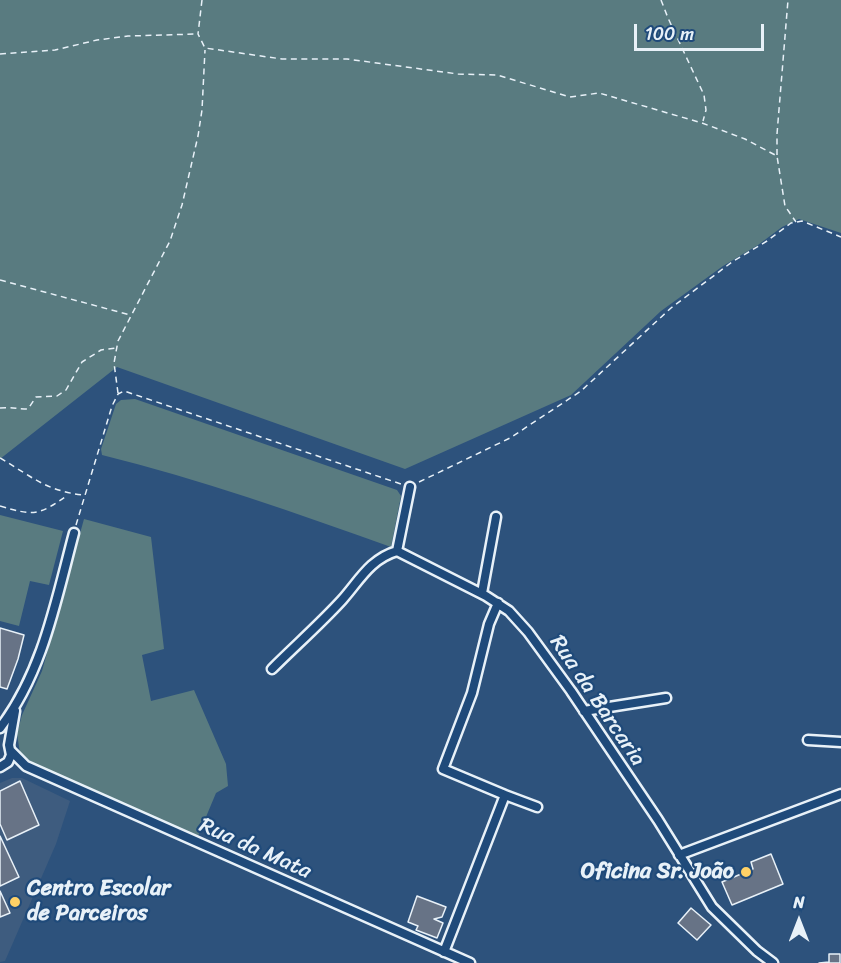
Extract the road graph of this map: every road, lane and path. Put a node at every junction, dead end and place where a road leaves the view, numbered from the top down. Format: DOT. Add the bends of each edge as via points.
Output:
graph roads {
  1 [pos="202,0"];
  2 [pos="661,0"];
  3 [pos="788,0"];
  4 [pos="198,34"];
  5 [pos="205,48"];
  6 [pos="0,54"];
  7 [pos="702,123"];
  8 [pos="777,156"];
  9 [pos="796,222"];
  10 [pos="841,237"];
  11 [pos="0,280"];
  12 [pos="131,315"];
  13 [pos="116,348"];
  14 [pos="118,394"];
  15 [pos="0,408"];
  16 [pos="0,458"];
  17 [pos="410,487"];
  18 [pos="70,494"];
  19 [pos="84,495"];
  20 [pos="0,506"];
  21 [pos="496,517"];
  22 [pos="74,533"];
  23 [pos="397,551"];
  24 [pos="482,593"];
  25 [pos="498,603"];
  26 [pos="272,669"];
  27 [pos="666,698"];
  28 [pos="16,708"];
  29 [pos="584,711"];
  30 [pos="0,728"];
  31 [pos="0,738"];
  32 [pos="808,740"];
  33 [pos="841,742"];
  34 [pos="10,748"];
  35 [pos="26,766"];
  36 [pos="0,767"];
  37 [pos="841,794"];
  38 [pos="505,795"];
  39 [pos="537,807"];
  40 [pos="679,855"];
  41 [pos="444,951"];
  42 [pos="470,963"];
  43 [pos="773,963"];
  1 -- 4 [label="path"];
  2 -- 7 [label="path" via="704,95 706,110"];
  3 -- 8 [label="path"];
  4 -- 5 [label="path"];
  4 -- 6 [label="path" via="128,36 56,50"];
  5 -- 7 [label="path" via="497,75 570,98 599,93"];
  5 -- 12 [label="path" via="202,110 182,205 170,242"];
  7 -- 8 [label="path"];
  8 -- 9 [label="path" via="785,206"];
  9 -- 10 [label="path"];
  9 -- 17 [label="path" via="732,262 671,308 581,391 510,438"];
  11 -- 12 [label="path"];
  12 -- 13 [label="path"];
  13 -- 14 [label="path"];
  13 -- 15 [label="path" via="101,350 82,362 66,390 57,396 36,398 28,410"];
  14 -- 17 [label="path" via="124,391"];
  14 -- 19 [label="path"];
  16 -- 18 [label="path" via="45,486"];
  17 -- 23 [label="street"];
  18 -- 19 [label="path"];
  18 -- 20 [label="path" via="32,514"];
  19 -- 22 [label="path"];
  21 -- 24 [label="street"];
  22 -- 28 [label="street" via="42,649"];
  23 -- 24 [label="street, Rua da Barcaria"];
  23 -- 26 [label="street" via="371,565 342,600"];
  24 -- 25 [label="street, Rua da Barcaria"];
  25 -- 29 [label="street, Rua da Barcaria" via="528,632"];
  25 -- 38 [label="street" via="472,693 443,769"];
  27 -- 29 [label="street"];
  28 -- 30 [label="street"];
  28 -- 34 [label="street"];
  29 -- 40 [label="street, Rua da Barcaria"];
  31 -- 34 [label="street, Rua da Mata"];
  32 -- 33 [label="street"];
  34 -- 35 [label="street, Rua da Mata"];
  34 -- 36 [label="street" via="10,759"];
  35 -- 36 [label="street, Rua da Mata"];
  35 -- 41 [label="street, Rua da Mata"];
  37 -- 40 [label="street"];
  38 -- 39 [label="street"];
  38 -- 41 [label="street"];
  40 -- 43 [label="street, Rua da Barcaria" via="712,907"];
  41 -- 42 [label="street, Rua da Mata"];
}
